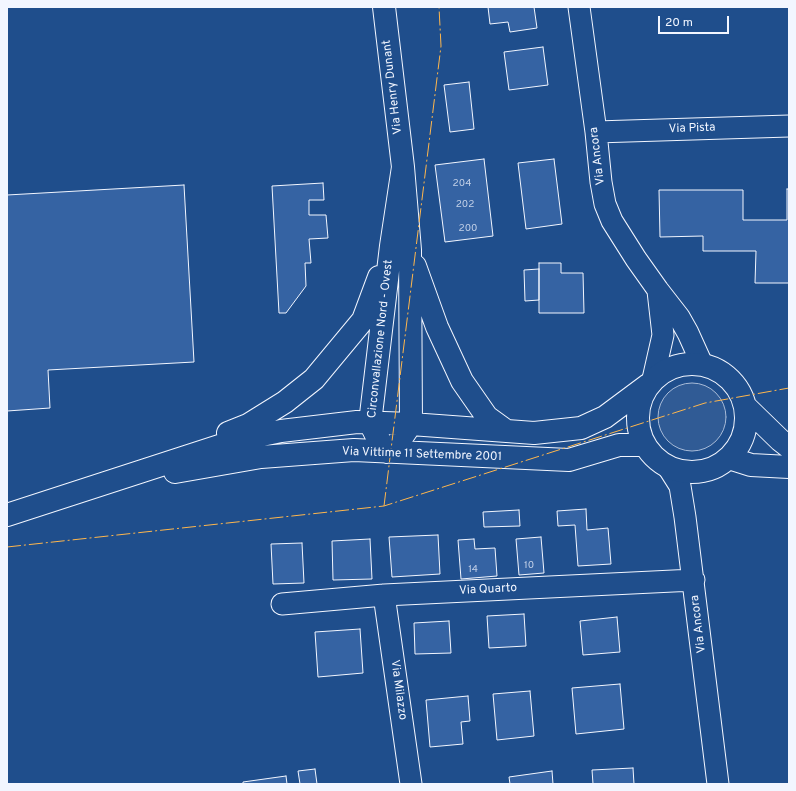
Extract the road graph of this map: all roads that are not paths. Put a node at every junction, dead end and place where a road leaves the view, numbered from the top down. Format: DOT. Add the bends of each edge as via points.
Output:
graph roads {
  1 [pos="384,7"];
  2 [pos="579,7"];
  3 [pos="789,126"];
  4 [pos="596,132"];
  5 [pos="403,167"];
  6 [pos="400,248"];
  7 [pos="658,290"];
  8 [pos="702,364"];
  9 [pos="651,382"];
  10 [pos="745,406"];
  11 [pos="370,423"];
  12 [pos="411,424"];
  13 [pos="505,430"];
  14 [pos="644,445"];
  15 [pos="789,447"];
  16 [pos="387,452"];
  17 [pos="729,458"];
  18 [pos="668,467"];
  19 [pos="789,467"];
  20 [pos="100,485"];
  21 [pos="15,513"];
  22 [pos="694,580"];
  23 [pos="384,595"];
  24 [pos="282,604"];
  25 [pos="411,784"];
  26 [pos="718,784"];
  1 -- 5 [label="main road, Via Henry Dunant"];
  2 -- 4 [label="street, Via Ancora"];
  3 -- 4 [label="street, Via Pista"];
  4 -- 7 [label="street, Via Ancora" via="605,204 612,221"];
  5 -- 6 [label="main road, Circonvallazione Nord - Ovest"];
  6 -- 11 [label="main road, Circonvallazione Nord - Ovest"];
  6 -- 12 [label="main road, Circonvallazione Nord - Ovest"];
  6 -- 13 [label="main road, Circonvallazione Nord - Ovest" via="462,381 487,417"];
  6 -- 20 [label="main road" via="363,320 314,379 285,402 248,425"];
  7 -- 8 [label="street, Via Ancora" via="679,317"];
  7 -- 9 [label="street, Via Ancora" via="663,335"];
  8 -- 9 [label="main road, Via Ancora" via="677,365 665,370"];
  8 -- 10 [label="main road, Via Ancora" via="718,370 733,382"];
  9 -- 13 [label="main road" via="605,417 582,428 534,432"];
  9 -- 14 [label="main road, Via Ancora" via="638,407 637,424"];
  10 -- 15 [label="main road, Via Ancora"];
  10 -- 17 [label="main road, Via Ancora" via="745,429 736,450"];
  11 -- 12 [label="main road"];
  11 -- 16 [label="main road, Circonvallazione Nord - Ovest"];
  11 -- 20 [label="main road" via="357,422 281,431 238,440"];
  12 -- 13 [label="main road"];
  12 -- 16 [label="main road" via="398,443"];
  14 -- 16 [label="main road, Via Vittime 11 Settembre 2001" via="619,445 569,460"];
  14 -- 18 [label="main road, Via Ancora" via="659,462"];
  16 -- 20 [label="main road, Via Vittime 11 Settembre 2001" via="354,450 260,457"];
  17 -- 18 [label="main road, Via Ancora" via="707,470 690,472"];
  17 -- 19 [label="main road" via="751,465"];
  18 -- 22 [label="street, Via Ancora" via="680,486"];
  20 -- 21 [label="main road"];
  22 -- 23 [label="street, Via Quarto"];
  22 -- 26 [label="street, Via Ancora"];
  23 -- 24 [label="street, Via Quarto"];
  23 -- 25 [label="street, Via Milazzo"];
}
